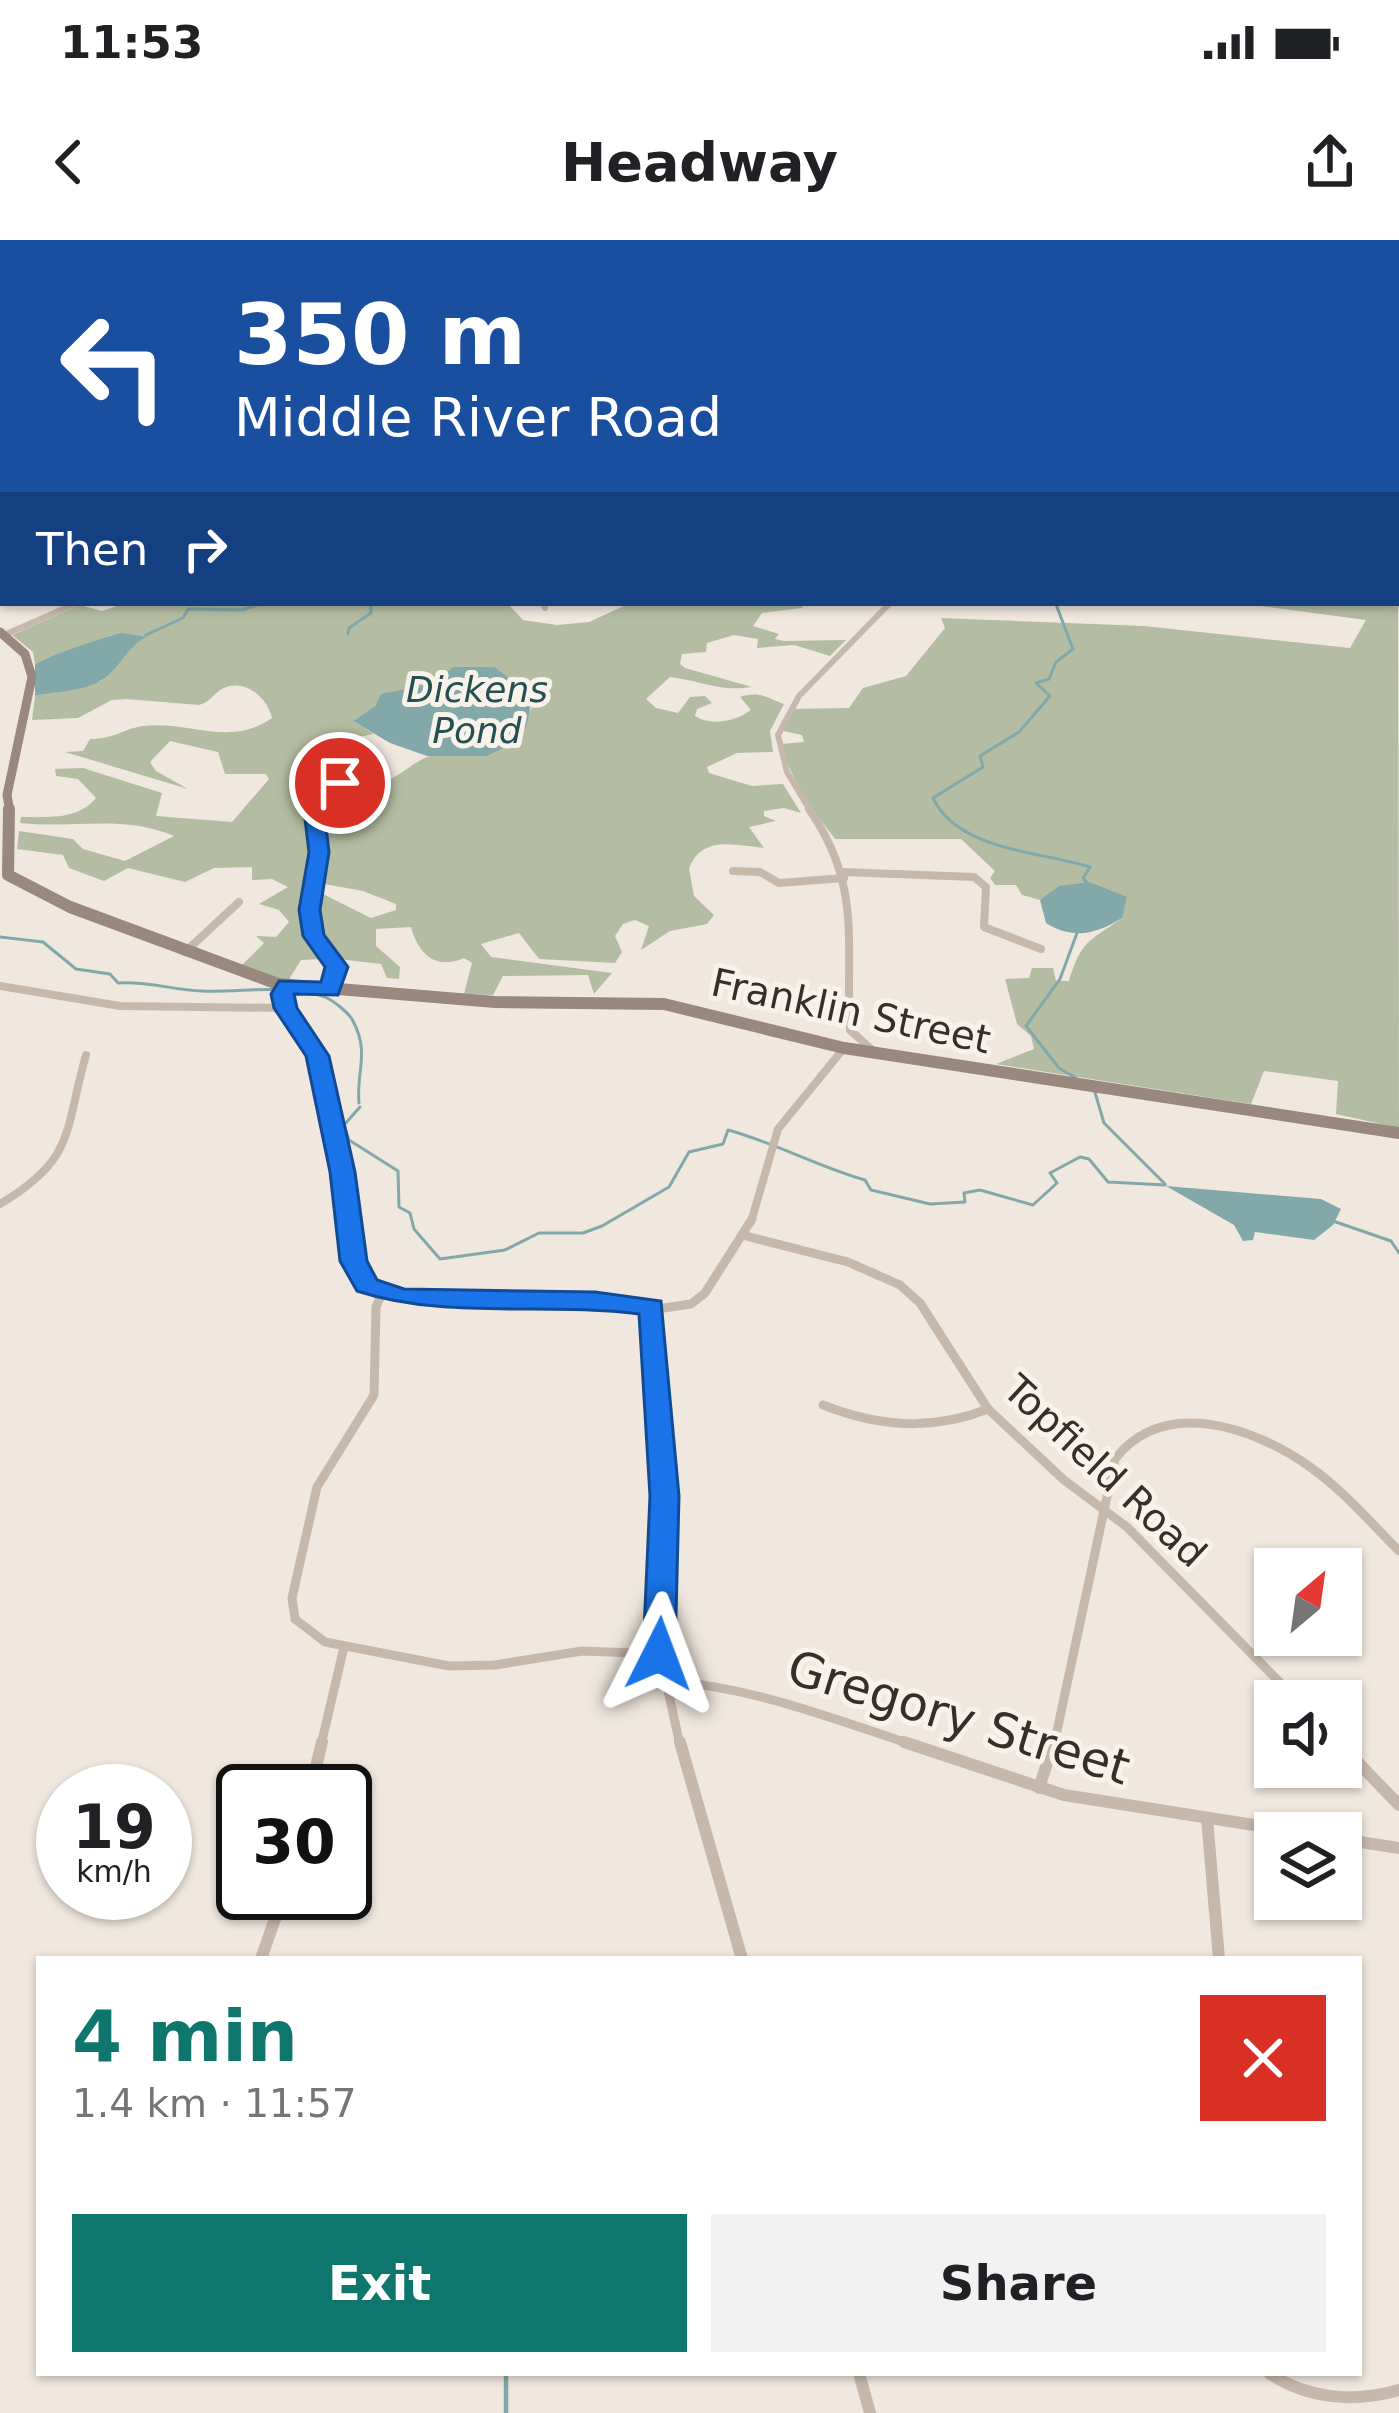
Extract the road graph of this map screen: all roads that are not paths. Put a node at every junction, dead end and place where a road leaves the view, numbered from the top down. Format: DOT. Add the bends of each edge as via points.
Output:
graph roads {
  1 [pos="70,606"];
  2 [pos="888,606"];
  3 [pos="2,634"];
  4 [pos="346,782"];
  5 [pos="733,872"];
  6 [pos="844,875"];
  7 [pos="239,902"];
  8 [pos="1041,949"];
  9 [pos="185,952"];
  10 [pos="0,986"];
  11 [pos="285,988"];
  12 [pos="330,990"];
  13 [pos="285,1008"];
  14 [pos="844,1048"];
  15 [pos="882,1053"];
  16 [pos="86,1055"];
  17 [pos="1399,1133"];
  18 [pos="0,1204"];
  19 [pos="746,1236"];
  20 [pos="382,1293"];
  21 [pos="652,1307"];
  22 [pos="824,1405"];
  23 [pos="988,1409"];
  24 [pos="1105,1512"];
  25 [pos="1399,1551"];
  26 [pos="344,1647"];
  27 [pos="659,1654"];
  28 [pos="1278,1680"];
  29 [pos="664,1682"];
  30 [pos="316,1764"];
  31 [pos="1362,1767"];
  32 [pos="1039,1788"];
  33 [pos="1399,1805"];
  34 [pos="1208,1818"];
  35 [pos="1254,1825"];
  36 [pos="1362,1842"];
  37 [pos="1399,1848"];
  38 [pos="275,1920"];
  39 [pos="262,1956"];
  40 [pos="741,1956"];
  41 [pos="1219,1956"];
  42 [pos="860,2376"];
  43 [pos="1275,2376"];
  44 [pos="1399,2390"];
  45 [pos="870,2413"];
  1 -- 3 [label="street"];
  2 -- 6 [label="street" via="799,694 778,735 789,782"];
  3 -- 9 [label="main road, Franklin Street" via="25,654 32,677 7,795 8,875"];
  4 -- 12 [label="street" via="314,811 319,852 310,923 337,967"];
  5 -- 6 [label="street" via="760,872 779,883"];
  6 -- 8 [label="street" via="974,877 986,887 984,927"];
  6 -- 15 [label="street" via="850,1030"];
  7 -- 9 [label="street"];
  9 -- 11 [label="main road, Franklin Street"];
  10 -- 13 [label="street" via="120,1006"];
  11 -- 12 [label="main road, Franklin Street"];
  11 -- 13 [label="street"];
  12 -- 14 [label="main road, Franklin Street" via="664,1004"];
  13 -- 20 [label="street" via="317,1056 354,1261 366,1286"];
  14 -- 15 [label="main road, Franklin Street"];
  14 -- 19 [label="street" via="782,1122"];
  15 -- 17 [label="main road, Franklin Street"];
  16 -- 18 [label="street" via="59,1159"];
  19 -- 21 [label="street" via="698,1300"];
  19 -- 23 [label="street, Topfield Road" via="848,1262 900,1285"];
  20 -- 21 [label="street"];
  20 -- 26 [label="street" via="374,1395 317,1487 292,1598 304,1629"];
  21 -- 27 [label="street" via="664,1496"];
  22 -- 23 [label="street" via="911,1426"];
  23 -- 24 [label="street, Topfield Road"];
  24 -- 25 [label="street" via="1120,1448 1148,1427 1188,1423 1293,1456"];
  24 -- 28 [label="street, Topfield Road"];
  24 -- 32 [label="street"];
  26 -- 27 [label="street" via="471,1667 582,1651"];
  26 -- 30 [label="street"];
  27 -- 29 [label="street"];
  29 -- 32 [label="street, Gregory Street" via="769,1698"];
  29 -- 40 [label="street"];
  31 -- 33 [label="street"];
  32 -- 34 [label="street, Gregory Street"];
  34 -- 35 [label="street, Gregory Street"];
  34 -- 41 [label="street"];
  36 -- 37 [label="street"];
  38 -- 39 [label="street"];
  42 -- 45 [label="street"];
  43 -- 44 [label="street" via="1306,2392 1375,2397"];
}
